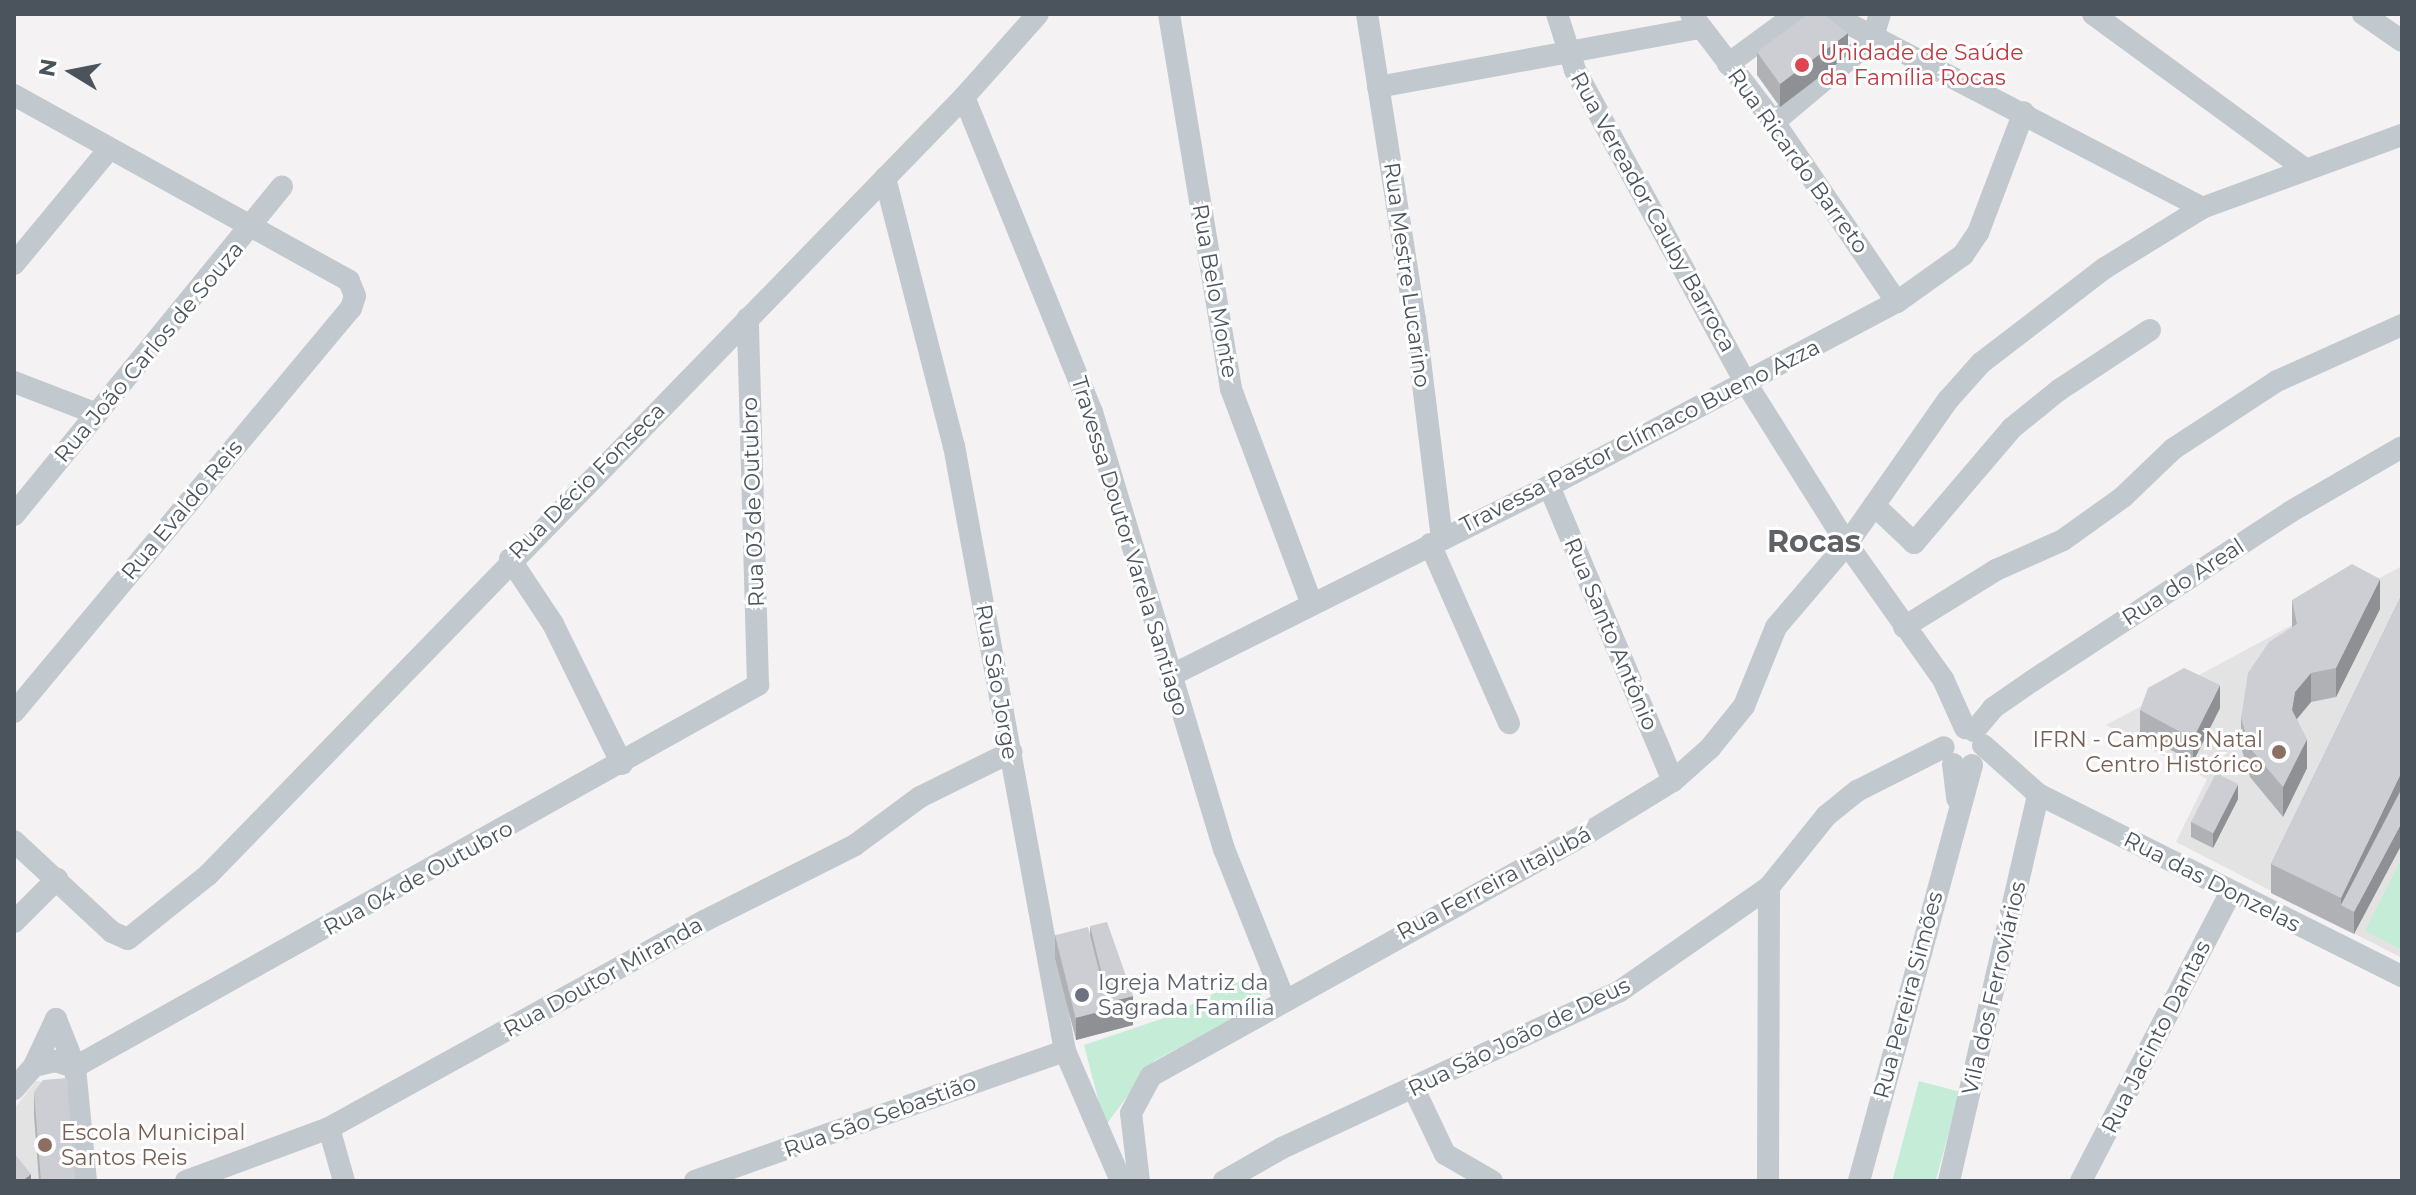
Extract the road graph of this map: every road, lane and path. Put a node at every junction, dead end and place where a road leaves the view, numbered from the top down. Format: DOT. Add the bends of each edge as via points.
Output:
graph roads {
  1 [pos="1038,14"];
  2 [pos="1169,14"];
  3 [pos="1367,14"];
  4 [pos="1557,14"];
  5 [pos="1796,14"];
  6 [pos="1830,14"];
  7 [pos="1880,14"];
  8 [pos="2093,14"];
  9 [pos="2363,14"];
  10 [pos="1695,21"];
  11 [pos="1872,40"];
  12 [pos="2402,41"];
  13 [pos="1568,55"];
  14 [pos="1728,64"];
  15 [pos="1378,87"];
  16 [pos="14,95"];
  17 [pos="964,97"];
  18 [pos="2024,112"];
  19 [pos="1774,122"];
  20 [pos="2402,135"];
  21 [pos="109,149"];
  22 [pos="2306,170"];
  23 [pos="885,178"];
  24 [pos="282,186"];
  25 [pos="2202,208"];
  26 [pos="252,228"];
  27 [pos="14,264"];
  28 [pos="1897,302"];
  29 [pos="748,318"];
  30 [pos="2402,325"];
  31 [pos="2150,330"];
  32 [pos="14,382"];
  33 [pos="1746,383"];
  34 [pos="97,414"];
  35 [pos="2402,447"];
  36 [pos="1549,486"];
  37 [pos="1874,505"];
  38 [pos="14,515"];
  39 [pos="1436,541"];
  40 [pos="1847,544"];
  41 [pos="510,559"];
  42 [pos="1312,604"];
  43 [pos="1904,627"];
  44 [pos="1170,676"];
  45 [pos="758,685"];
  46 [pos="14,712"];
  47 [pos="1509,723"];
  48 [pos="1967,749"];
  49 [pos="1011,752"];
  50 [pos="622,764"];
  51 [pos="1673,781"];
  52 [pos="2031,790"];
  53 [pos="14,841"];
  54 [pos="57,879"];
  55 [pos="1769,887"];
  56 [pos="2230,893"];
  57 [pos="14,922"];
  58 [pos="2402,976"];
  59 [pos="1284,999"];
  60 [pos="1065,1051"];
  61 [pos="34,1066"];
  62 [pos="75,1067"];
  63 [pos="14,1089"];
  64 [pos="1414,1089"];
  65 [pos="329,1128"];
  66 [pos="86,1181"];
  67 [pos="186,1181"];
  68 [pos="344,1181"];
  69 [pos="695,1181"];
  70 [pos="1121,1181"];
  71 [pos="1139,1181"];
  72 [pos="1224,1181"];
  73 [pos="1492,1181"];
  74 [pos="1768,1181"];
  75 [pos="1859,1181"];
  76 [pos="1949,1181"];
  77 [pos="2081,1181"];
  1 -- 17 [label="street, Rua Décio Fonseca"];
  2 -- 42 [label="street, Rua Belo Monte" via="1231,389"];
  3 -- 15 [label="street, Rua Mestre Lucarino"];
  4 -- 13 [label="street, Rua Vereador Cauby Barroca"];
  5 -- 14 [label="street"];
  6 -- 11 [label="street"];
  7 -- 11 [label="street"];
  8 -- 22 [label="street"];
  9 -- 12 [label="street"];
  10 -- 13 [label="street"];
  10 -- 14 [label="street, Rua Ricardo Barreto"];
  11 -- 18 [label="street"];
  11 -- 19 [label="street"];
  13 -- 15 [label="street"];
  13 -- 33 [label="street, Rua Vereador Cauby Barroca"];
  14 -- 19 [label="street, Rua Ricardo Barreto"];
  15 -- 39 [label="street, Rua Mestre Lucarino"];
  16 -- 21 [label="street"];
  17 -- 23 [label="street, Rua Décio Fonseca"];
  17 -- 44 [label="street, Travessa Doutor Varela Santiago" via="1092,412"];
  18 -- 25 [label="street"];
  18 -- 28 [label="street, Travessa Pastor Clímaco Bueno Azza" via="1978,233 1963,255"];
  19 -- 28 [label="street, Rua Ricardo Barreto"];
  20 -- 22 [label="street, Rua Ferreira Itajubá"];
  21 -- 26 [label="street"];
  21 -- 27 [label="street"];
  22 -- 25 [label="street, Rua Ferreira Itajubá"];
  23 -- 29 [label="street, Rua Décio Fonseca"];
  23 -- 49 [label="street, Rua São Jorge" via="954,446"];
  24 -- 26 [label="street, Rua João Carlos de Souza"];
  25 -- 37 [label="street, Rua Ferreira Itajubá" via="2105,268 1981,363"];
  26 -- 34 [label="street, Rua João Carlos de Souza"];
  26 -- 46 [label="street, Rua Evaldo Reis" via="349,281 355,296 351,308"];
  28 -- 33 [label="street, Travessa Pastor Clímaco Bueno Azza"];
  29 -- 41 [label="street, Rua Décio Fonseca"];
  29 -- 45 [label="street, Rua 03 de Outubro"];
  30 -- 43 [label="street" via="2277,381 2173,449 2123,497 2063,540 1996,570"];
  31 -- 37 [label="street" via="2012,428 1914,543"];
  32 -- 34 [label="street"];
  33 -- 36 [label="street, Travessa Pastor Clímaco Bueno Azza"];
  33 -- 40 [label="street, Rua Vereador Cauby Barroca"];
  34 -- 38 [label="street, Rua João Carlos de Souza"];
  35 -- 48 [label="street, Rua do Areal" via="2290,512 1993,708"];
  36 -- 39 [label="street, Travessa Pastor Clímaco Bueno Azza"];
  36 -- 51 [label="street, Rua Santo Antônio"];
  37 -- 40 [label="street, Rua Ferreira Itajubá"];
  39 -- 42 [label="street, Travessa Pastor Clímaco Bueno Azza"];
  39 -- 47 [label="street, Rua Mestre Lucarino"];
  40 -- 43 [label="street, Rua Vereador Cauby Barroca"];
  40 -- 51 [label="street, Rua Ferreira Itajubá" via="1776,627 1744,706 1730,726"];
  41 -- 50 [label="street" via="553,624"];
  41 -- 54 [label="street, Rua Décio Fonseca" via="208,875 128,939 112,932"];
  42 -- 44 [label="street, Travessa Pastor Clímaco Bueno Azza"];
  43 -- 48 [label="street, Rua Vereador Cauby Barroca" via="1953,695"];
  44 -- 59 [label="street, Travessa Doutor Varela Santiago" via="1224,849"];
  45 -- 50 [label="street, Rua 04 de Outubro"];
  48 -- 52 [label="street, Rua das Donzelas"];
  48 -- 55 [label="street, Rua São João de Deus" via="1857,791 1826,816"];
  48 -- 75 [label="street, Rua Pereira Simões" via="1957,808"];
  49 -- 60 [label="street, Rua São Jorge"];
  49 -- 65 [label="street, Rua Doutor Miranda" via="920,797 855,845 704,921"];
  50 -- 62 [label="street, Rua 04 de Outubro"];
  51 -- 59 [label="street, Rua Ferreira Itajubá"];
  52 -- 56 [label="street, Rua das Donzelas"];
  52 -- 76 [label="street, Vila dos Ferroviários"];
  53 -- 54 [label="street"];
  54 -- 57 [label="street"];
  55 -- 64 [label="street, Rua São João de Deus" via="1620,991"];
  55 -- 74 [label="street"];
  56 -- 58 [label="street, Rua das Donzelas"];
  56 -- 77 [label="street, Rua Jacinto Dantas"];
  59 -- 71 [label="street, Rua Ferreira Itajubá" via="1142,1086 1131,1113"];
  60 -- 69 [label="street, Rua São Sebastião"];
  60 -- 70 [label="street, Rua São Jorge"];
  61 -- 62 [label="street" via="55,1061"];
  61 -- 62 [label="street" via="56,1019"];
  61 -- 63 [label="street"];
  62 -- 66 [label="street"];
  64 -- 72 [label="street, Rua São João de Deus" via="1282,1148"];
  64 -- 73 [label="street" via="1445,1154"];
  65 -- 67 [label="street, Rua Doutor Miranda"];
  65 -- 68 [label="street"];
}
